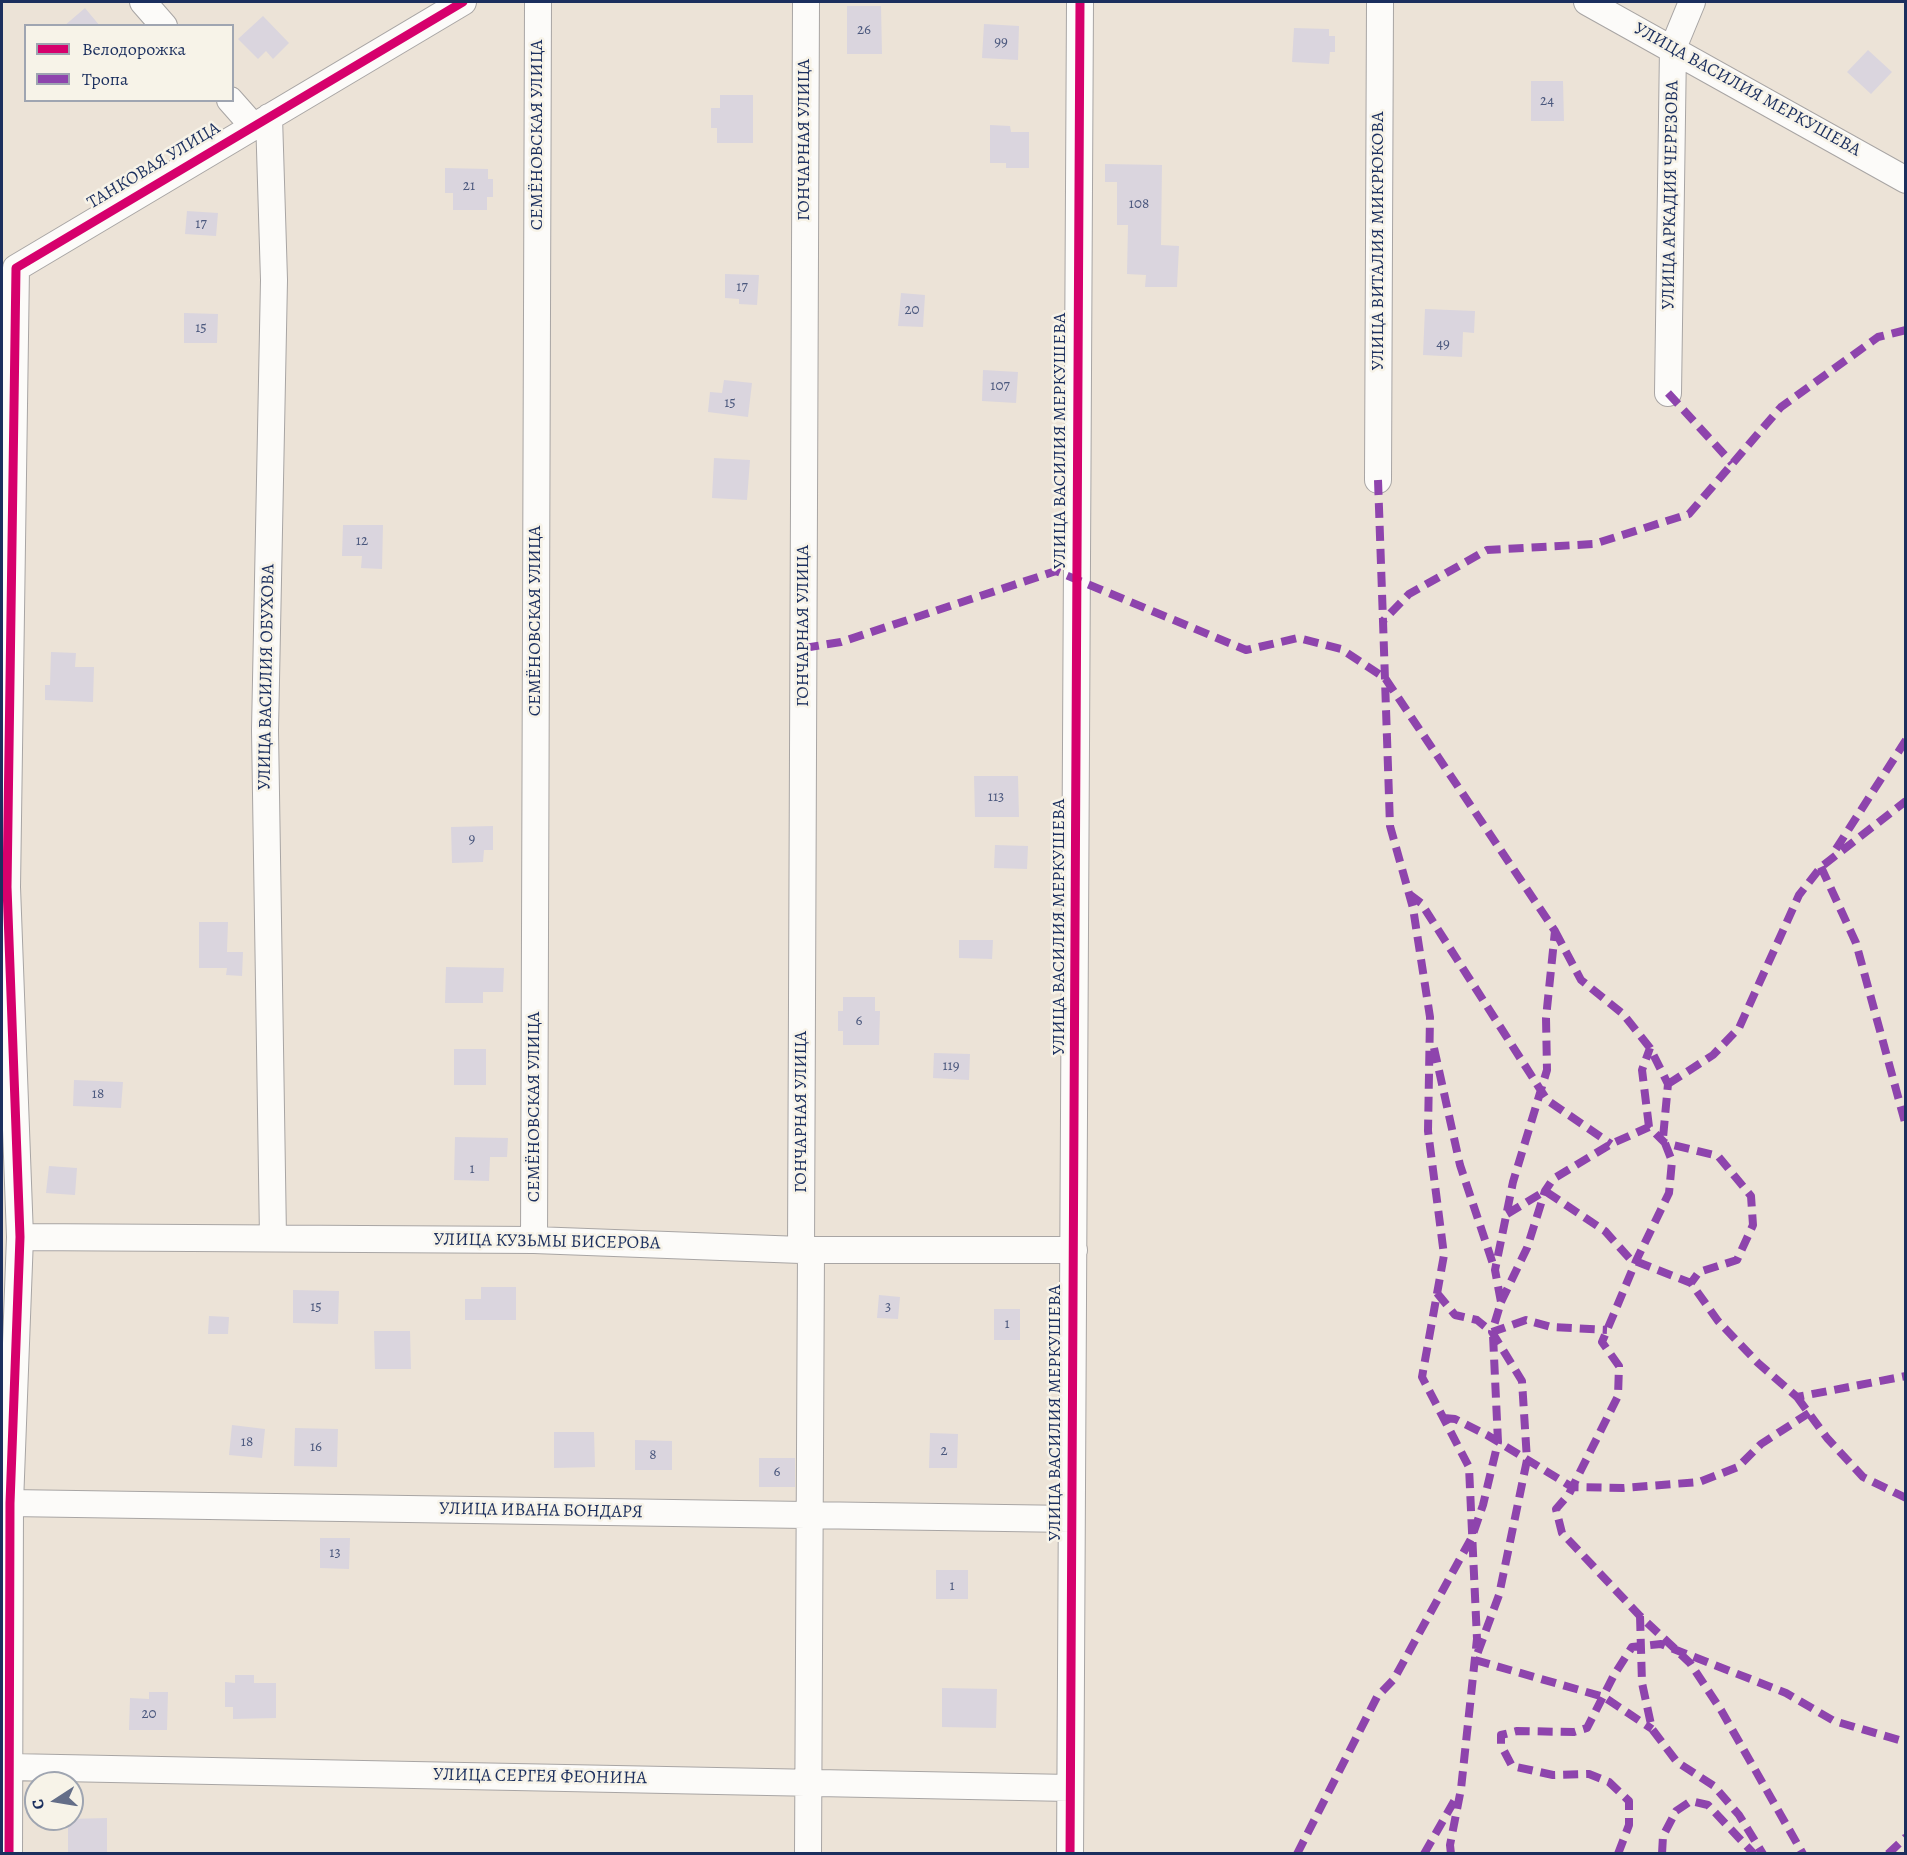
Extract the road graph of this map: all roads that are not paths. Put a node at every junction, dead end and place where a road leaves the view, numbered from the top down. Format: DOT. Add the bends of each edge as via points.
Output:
graph roads {
  1 [pos="143,2"];
  2 [pos="463,2"];
  3 [pos="538,2"];
  4 [pos="806,2"];
  5 [pos="1080,2"];
  6 [pos="1380,2"];
  7 [pos="1587,2"];
  8 [pos="1692,2"];
  9 [pos="162,24"];
  10 [pos="1673,48"];
  11 [pos="233,102"];
  12 [pos="261,122"];
  13 [pos="1905,180"];
  14 [pos="1668,393"];
  15 [pos="1378,480"];
  16 [pos="20,1238"];
  17 [pos="273,1238"];
  18 [pos="534,1240"];
  19 [pos="806,1250"];
  20 [pos="1074,1250"];
  21 [pos="10,1503"];
  22 [pos="811,1515"];
  23 [pos="1071,1519"];
  24 [pos="10,1767"];
  25 [pos="808,1783"];
  26 [pos="1070,1788"];
  27 [pos="9,1854"];
  28 [pos="808,1854"];
  29 [pos="1070,1854"];
  1 -- 9 [label="street"];
  2 -- 12 [label="street, ТАНКОВАЯ УЛИЦА"];
  3 -- 18 [label="street, СЕМЁНОВСКАЯ УЛИЦА"];
  4 -- 19 [label="street, ГОНЧАРНАЯ УЛИЦА"];
  5 -- 20 [label="street, УЛИЦА ВАСИЛИЯ МЕРКУШЕВА"];
  6 -- 15 [label="street, УЛИЦА ВИТАЛИЯ МИКРЮКОВА"];
  7 -- 10 [label="street, УЛИЦА ВАСИЛИЯ МЕРКУШЕВА"];
  8 -- 10 [label="street, УЛИЦА АРКАДИЯ ЧЕРЕЗОВА"];
  10 -- 13 [label="street, УЛИЦА ВАСИЛИЯ МЕРКУШЕВА"];
  10 -- 14 [label="street, УЛИЦА АРКАДИЯ ЧЕРЕЗОВА"];
  11 -- 12 [label="street"];
  12 -- 16 [label="street, ТАНКОВАЯ УЛИЦА" via="16,268 7,887"];
  12 -- 17 [label="street, УЛИЦА ВАСИЛИЯ ОБУХОВА" via="274,280 265,730"];
  16 -- 17 [label="street, УЛИЦА КУЗЬМЫ БИСЕРОВА"];
  16 -- 21 [label="street"];
  17 -- 18 [label="street, УЛИЦА КУЗЬМЫ БИСЕРОВА"];
  18 -- 19 [label="street, УЛИЦА КУЗЬМЫ БИСЕРОВА"];
  19 -- 20 [label="street, УЛИЦА КУЗЬМЫ БИСЕРОВА"];
  19 -- 22 [label="street, ГОНЧАРНАЯ УЛИЦА"];
  20 -- 23 [label="street, УЛИЦА ВАСИЛИЯ МЕРКУШЕВА"];
  21 -- 22 [label="street, УЛИЦА ИВАНА БОНДАРЯ"];
  21 -- 24 [label="street"];
  22 -- 23 [label="street, УЛИЦА ИВАНА БОНДАРЯ"];
  22 -- 25 [label="street, ГОНЧАРНАЯ УЛИЦА"];
  23 -- 26 [label="street, УЛИЦА ВАСИЛИЯ МЕРКУШЕВА"];
  24 -- 25 [label="street, УЛИЦА СЕРГЕЯ ФЕОНИНА"];
  24 -- 27 [label="street"];
  25 -- 26 [label="street, УЛИЦА СЕРГЕЯ ФЕОНИНА"];
  25 -- 28 [label="street, ГОНЧАРНАЯ УЛИЦА"];
  26 -- 29 [label="street, УЛИЦА ВАСИЛИЯ МЕРКУШЕВА"];
}
